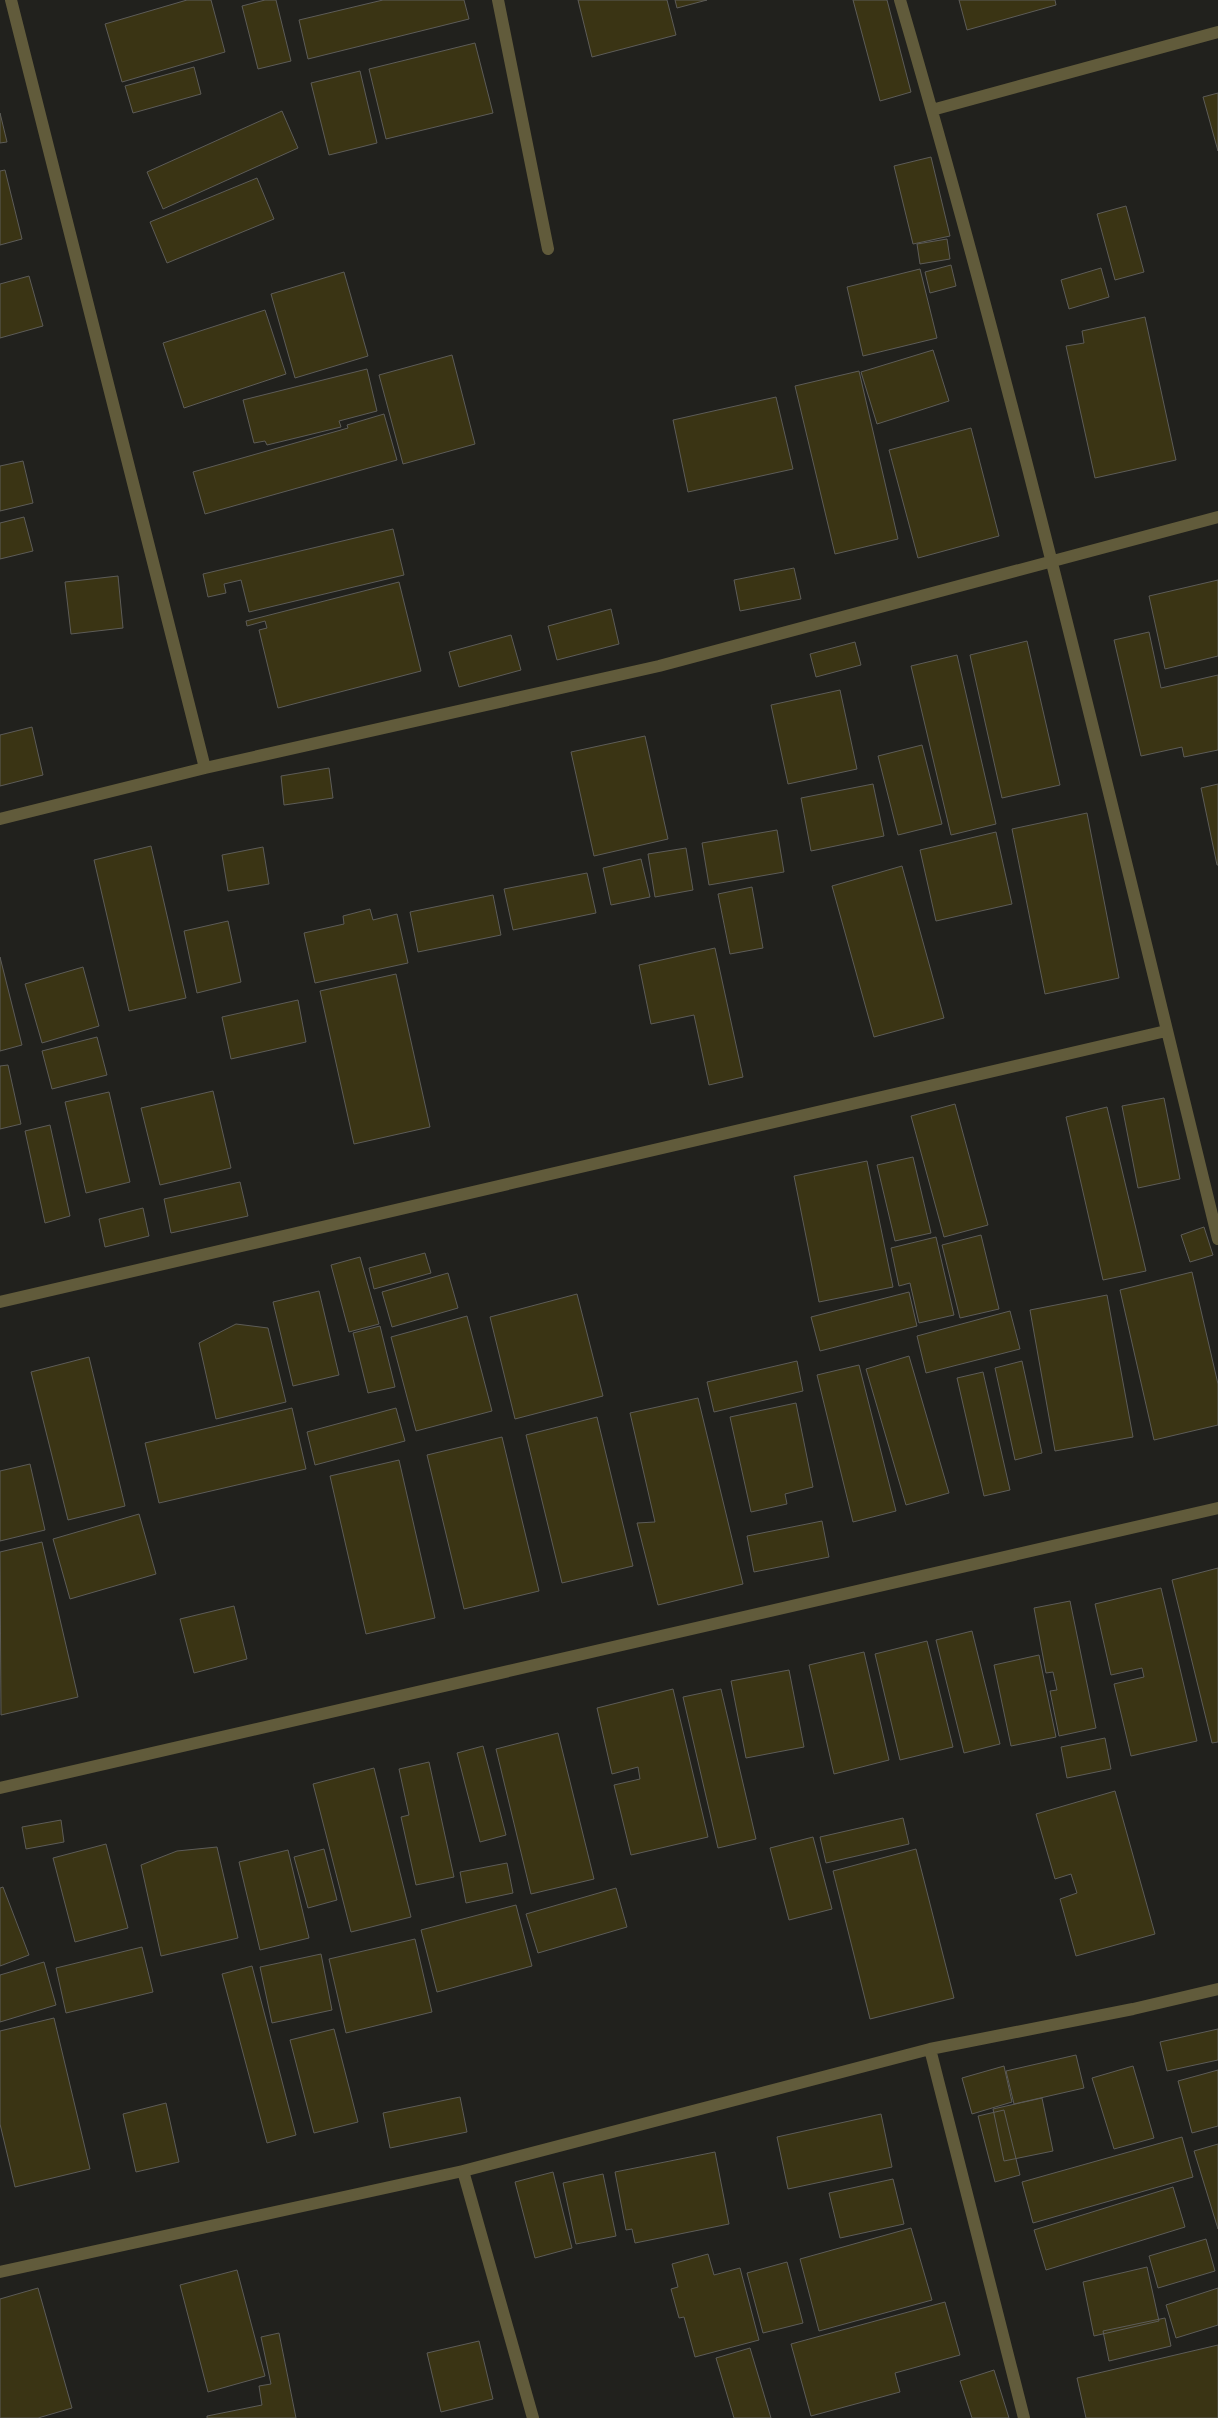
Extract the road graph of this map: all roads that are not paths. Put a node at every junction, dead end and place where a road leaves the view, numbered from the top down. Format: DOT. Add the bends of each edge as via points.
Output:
graph roads {
  1 [pos="11,0"];
  2 [pos="498,0"];
  3 [pos="900,0"];
  4 [pos="1218,32"];
  5 [pos="932,110"];
  6 [pos="548,250"];
  7 [pos="1218,516"];
  8 [pos="1051,562"];
  9 [pos="204,768"];
  10 [pos="0,819"];
  11 [pos="1166,1031"];
  12 [pos="1218,1239"];
  13 [pos="0,1302"];
  14 [pos="1218,1508"];
  15 [pos="0,1788"];
  16 [pos="1218,1990"];
  17 [pos="930,2049"];
  18 [pos="463,2171"];
  19 [pos="0,2272"];
  20 [pos="533,2418"];
  21 [pos="1024,2418"];
  1 -- 9 [label="street"];
  2 -- 6 [label="street"];
  3 -- 5 [label="street"];
  4 -- 5 [label="street"];
  5 -- 8 [label="street"];
  7 -- 8 [label="street"];
  8 -- 9 [label="street" via="659,666"];
  8 -- 11 [label="street"];
  9 -- 10 [label="street"];
  11 -- 12 [label="street"];
  11 -- 13 [label="street"];
  14 -- 15 [label="street"];
  16 -- 17 [label="street"];
  17 -- 18 [label="street"];
  17 -- 21 [label="street"];
  18 -- 19 [label="street"];
  18 -- 20 [label="street"];
}
